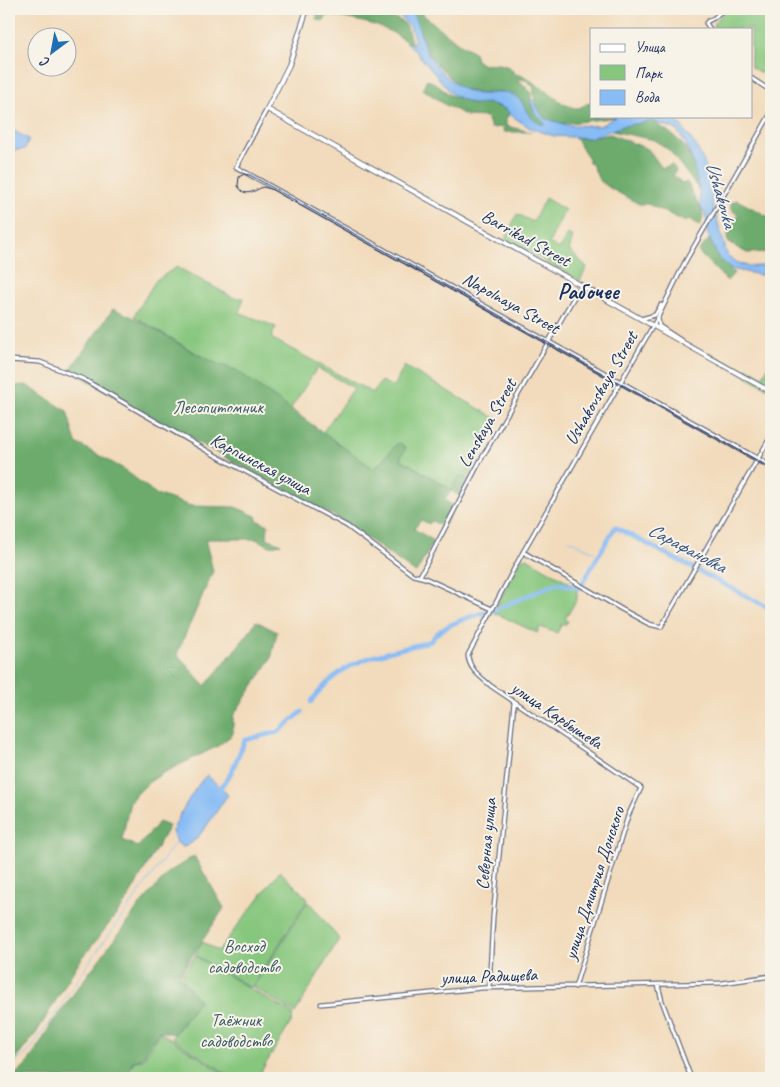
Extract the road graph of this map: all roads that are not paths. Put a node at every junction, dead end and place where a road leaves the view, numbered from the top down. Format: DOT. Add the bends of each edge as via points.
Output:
graph roads {
  1 [pos="307,9"];
  2 [pos="724,9"];
  3 [pos="709,25"];
  4 [pos="752,79"];
  5 [pos="771,91"];
  6 [pos="267,109"];
  7 [pos="771,115"];
  8 [pos="581,285"];
  9 [pos="673,286"];
  10 [pos="658,317"];
  11 [pos="640,319"];
  12 [pos="652,326"];
  13 [pos="550,341"];
  14 [pos="686,344"];
  15 [pos="9,360"];
  16 [pos="621,381"];
  17 [pos="771,392"];
  18 [pos="771,436"];
  19 [pos="758,458"];
  20 [pos="771,466"];
  21 [pos="523,552"];
  22 [pos="420,576"];
  23 [pos="492,609"];
  24 [pos="468,655"];
  25 [pos="514,703"];
  26 [pos="641,788"];
  27 [pos="771,976"];
  28 [pos="658,985"];
  29 [pos="575,987"];
  30 [pos="489,988"];
  31 [pos="321,1004"];
  32 [pos="691,1078"];
  1 -- 6 [label="main road" via="289,66"];
  2 -- 3 [label="street"];
  4 -- 5 [label="street"];
  6 -- 8 [label="main road, Barrikad Street"];
  6 -- 13 [label="street, Napolnaya Street" via="236,167"];
  7 -- 9 [label="street, Ushakovskaya Street"];
  8 -- 11 [label="main road, Barrikad Street"];
  8 -- 13 [label="street, Lenskaya Street"];
  9 -- 10 [label="street, Ushakovskaya Street"];
  9 -- 11 [label="street" via="655,315"];
  10 -- 12 [label="street, Ushakovskaya Street"];
  10 -- 14 [label="street" via="659,326"];
  11 -- 12 [label="main road, Barrikad Street"];
  12 -- 14 [label="main road, Barrikad Street"];
  12 -- 16 [label="street, Ushakovskaya Street"];
  13 -- 16 [label="street, Napolnaya Street"];
  13 -- 22 [label="street, Lenskaya Street" via="479,463"];
  14 -- 17 [label="main road, Barrikad Street"];
  15 -- 22 [label="street, Карпинская улица" via="40,362 83,378 211,453 346,526 413,575"];
  16 -- 19 [label="street, Napolnaya Street"];
  16 -- 21 [label="street, Ushakovskaya Street"];
  18 -- 19 [label="street"];
  19 -- 20 [label="street, Napolnaya Street"];
  19 -- 21 [label="street" via="661,627 649,624"];
  21 -- 23 [label="street, Ushakovskaya Street"];
  22 -- 23 [label="street, Карпинская улица"];
  23 -- 24 [label="street, Ushakovskaya Street"];
  24 -- 25 [label="street, улица Карбышева" via="475,672"];
  25 -- 26 [label="street, улица Карбышева"];
  25 -- 30 [label="street, Северная улица" via="492,917"];
  26 -- 29 [label="street, улица Дмитрия Донского" via="628,816"];
  27 -- 28 [label="street, улица Радищева" via="722,983"];
  28 -- 29 [label="street, улица Радищева"];
  28 -- 32 [label="street"];
  29 -- 30 [label="street, улица Радищева"];
  30 -- 31 [label="street, улица Радищева"];
}
